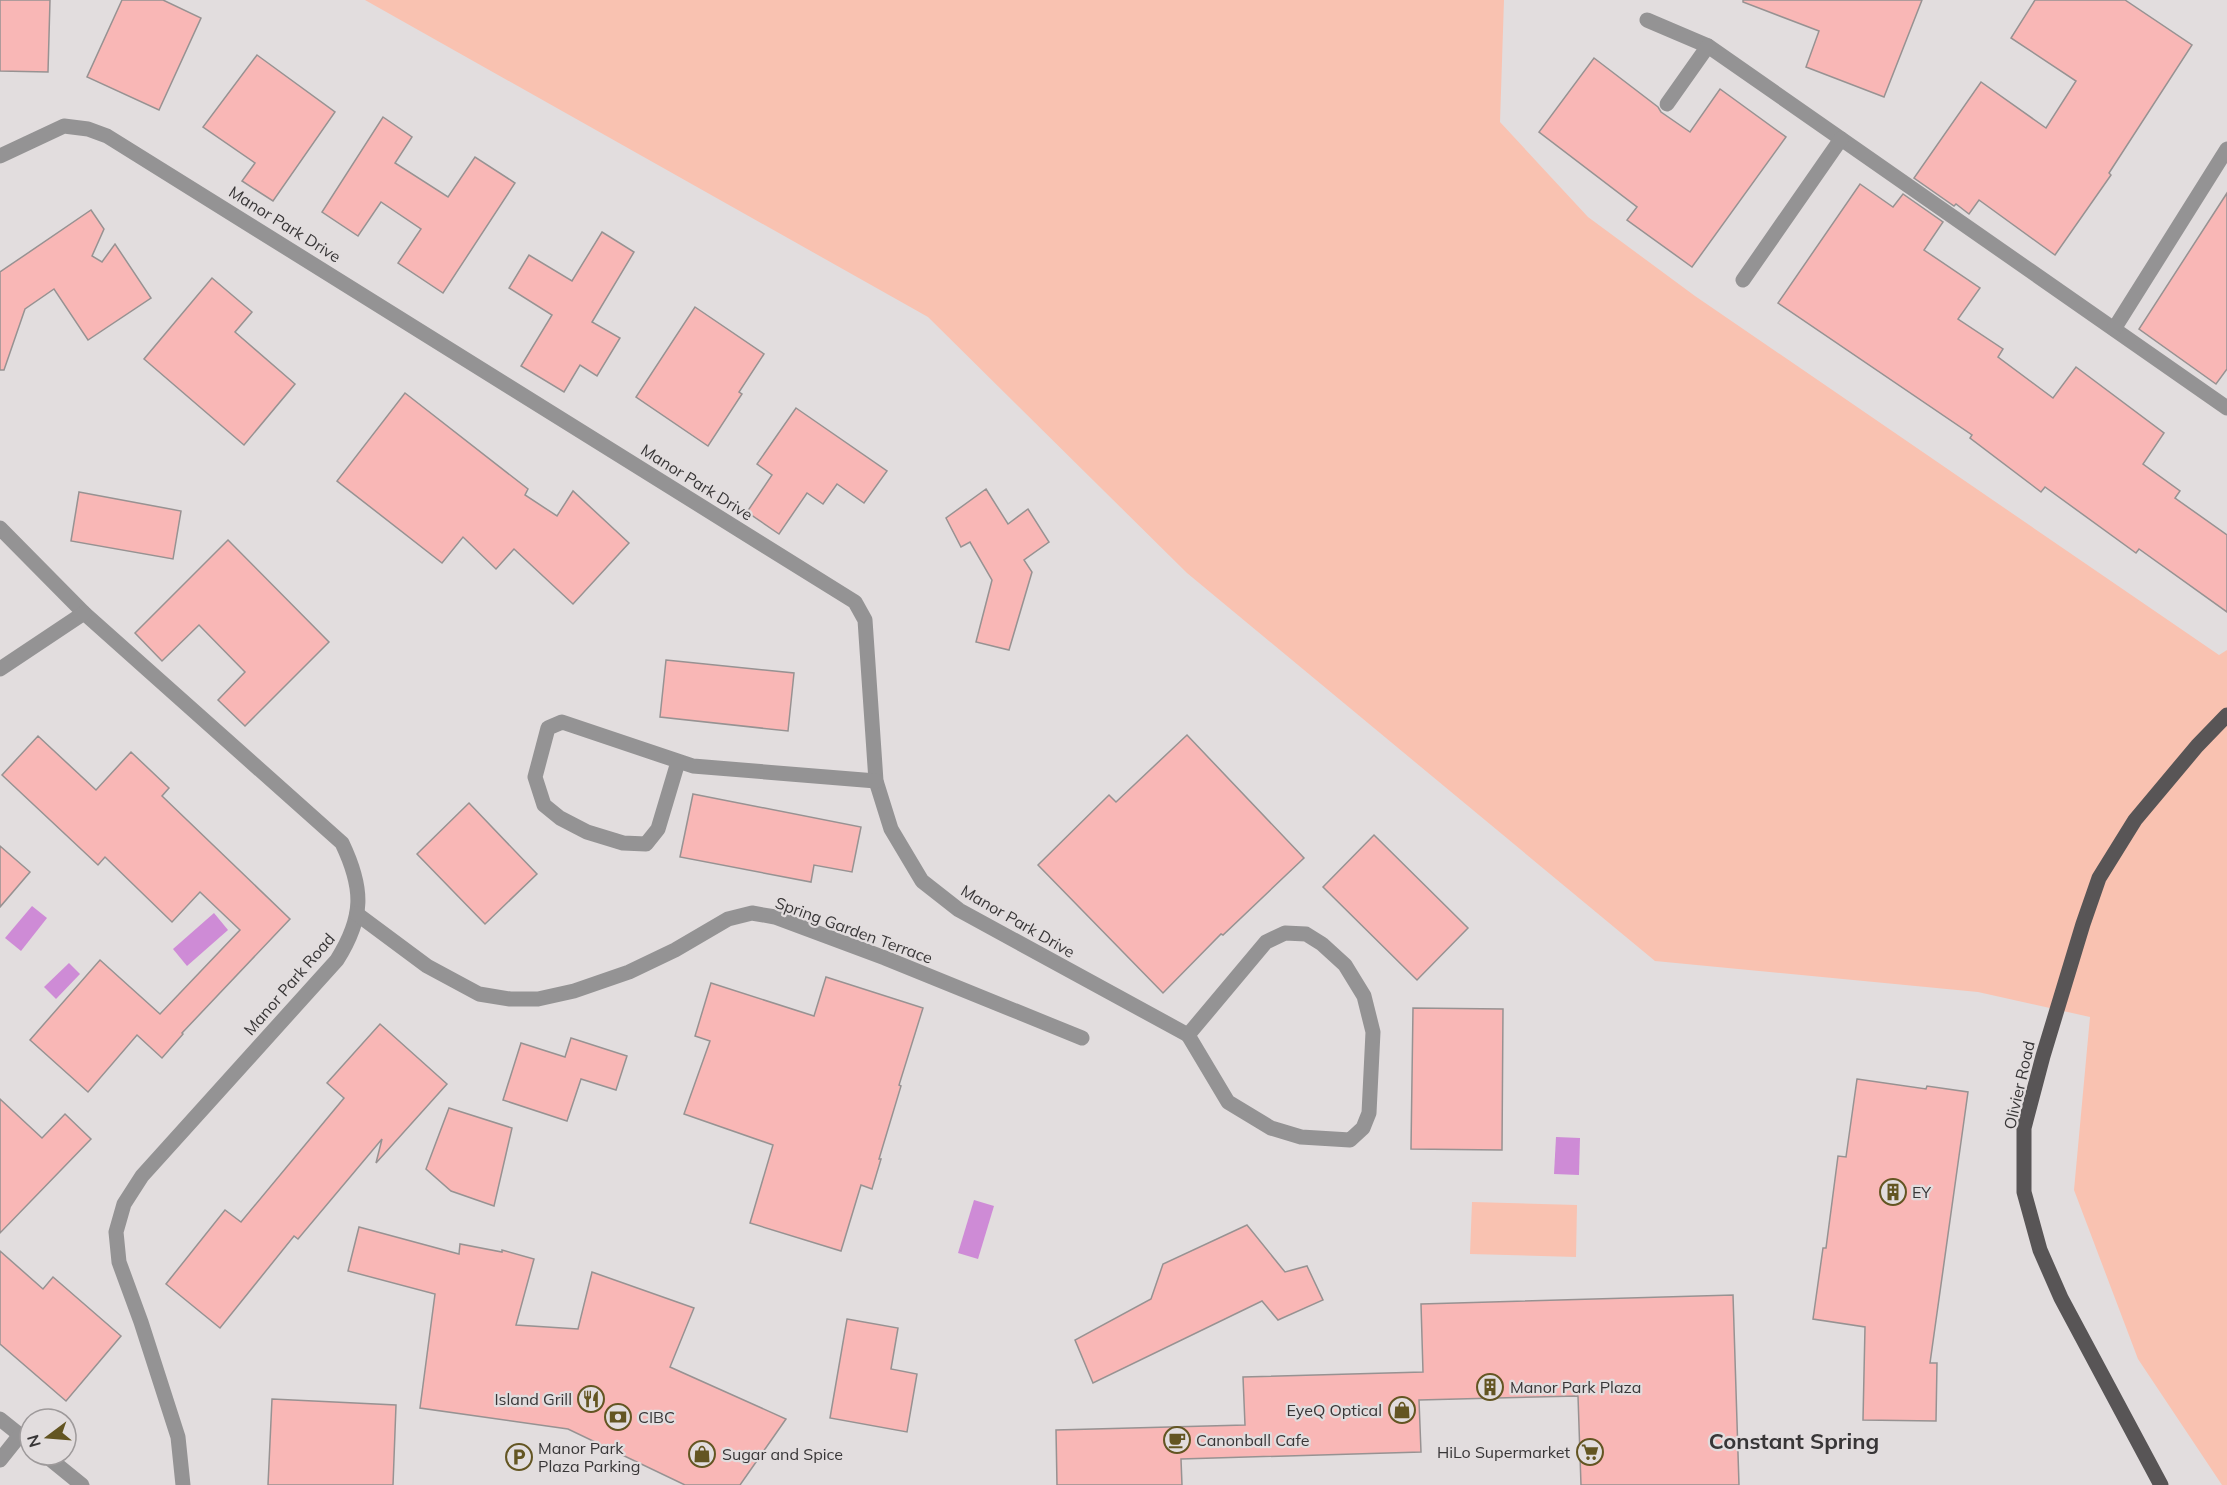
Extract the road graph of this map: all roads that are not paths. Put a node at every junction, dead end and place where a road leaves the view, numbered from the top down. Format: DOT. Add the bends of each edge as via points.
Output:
graph roads {
  1 [pos="1647,20"];
  2 [pos="1708,46"];
  3 [pos="1667,104"];
  4 [pos="1841,139"];
  5 [pos="2227,148"];
  6 [pos="0,156"];
  7 [pos="1743,280"];
  8 [pos="2114,329"];
  9 [pos="2227,408"];
  10 [pos="0,528"];
  11 [pos="84,614"];
  12 [pos="0,669"];
  13 [pos="2227,715"];
  14 [pos="678,762"];
  15 [pos="876,781"];
  16 [pos="357,914"];
  17 [pos="1188,1035"];
  18 [pos="1082,1038"];
  19 [pos="0,1419"];
  20 [pos="18,1433"];
  21 [pos="18,1445"];
  22 [pos="0,1460"];
  23 [pos="60,1467"];
  24 [pos="82,1485"];
  25 [pos="183,1485"];
  26 [pos="2161,1485"];
  1 -- 2 [label="street"];
  2 -- 3 [label="street"];
  2 -- 4 [label="street"];
  4 -- 7 [label="street"];
  4 -- 8 [label="street"];
  5 -- 8 [label="street"];
  6 -- 15 [label="street, Manor Park Drive" via="64,126 107,136 855,602 865,620"];
  8 -- 9 [label="street"];
  10 -- 11 [label="street, Manor Park Road"];
  11 -- 12 [label="street"];
  11 -- 16 [label="street, Manor Park Road" via="342,843 358,889"];
  13 -- 26 [label="main road, Olivier Road" via="2135,820 2100,878 2024,1128 2024,1192 2040,1250 2061,1298"];
  14 -- 14 [label="street" via="658,830 646,844 623,843 587,832 560,818 544,805 535,777 548,728 562,722"];
  14 -- 15 [label="street"];
  15 -- 17 [label="street, Manor Park Drive" via="891,829 922,881 959,910"];
  16 -- 18 [label="street, Spring Garden Terrace" via="427,966 479,994 538,999 629,972 728,919 752,913 775,917 874,954"];
  16 -- 25 [label="street, Manor Park Road" via="351,938 337,960 142,1176 124,1204 116,1232 119,1262 178,1437"];
  17 -- 17 [label="street" via="1228,1102 1271,1128 1301,1137 1350,1140 1363,1128 1369,1113 1373,1032 1364,996 1345,965 1305,934 1285,933 1266,942"];
  19 -- 20 [label="street"];
  21 -- 22 [label="street"];
  23 -- 24 [label="street"];
}
